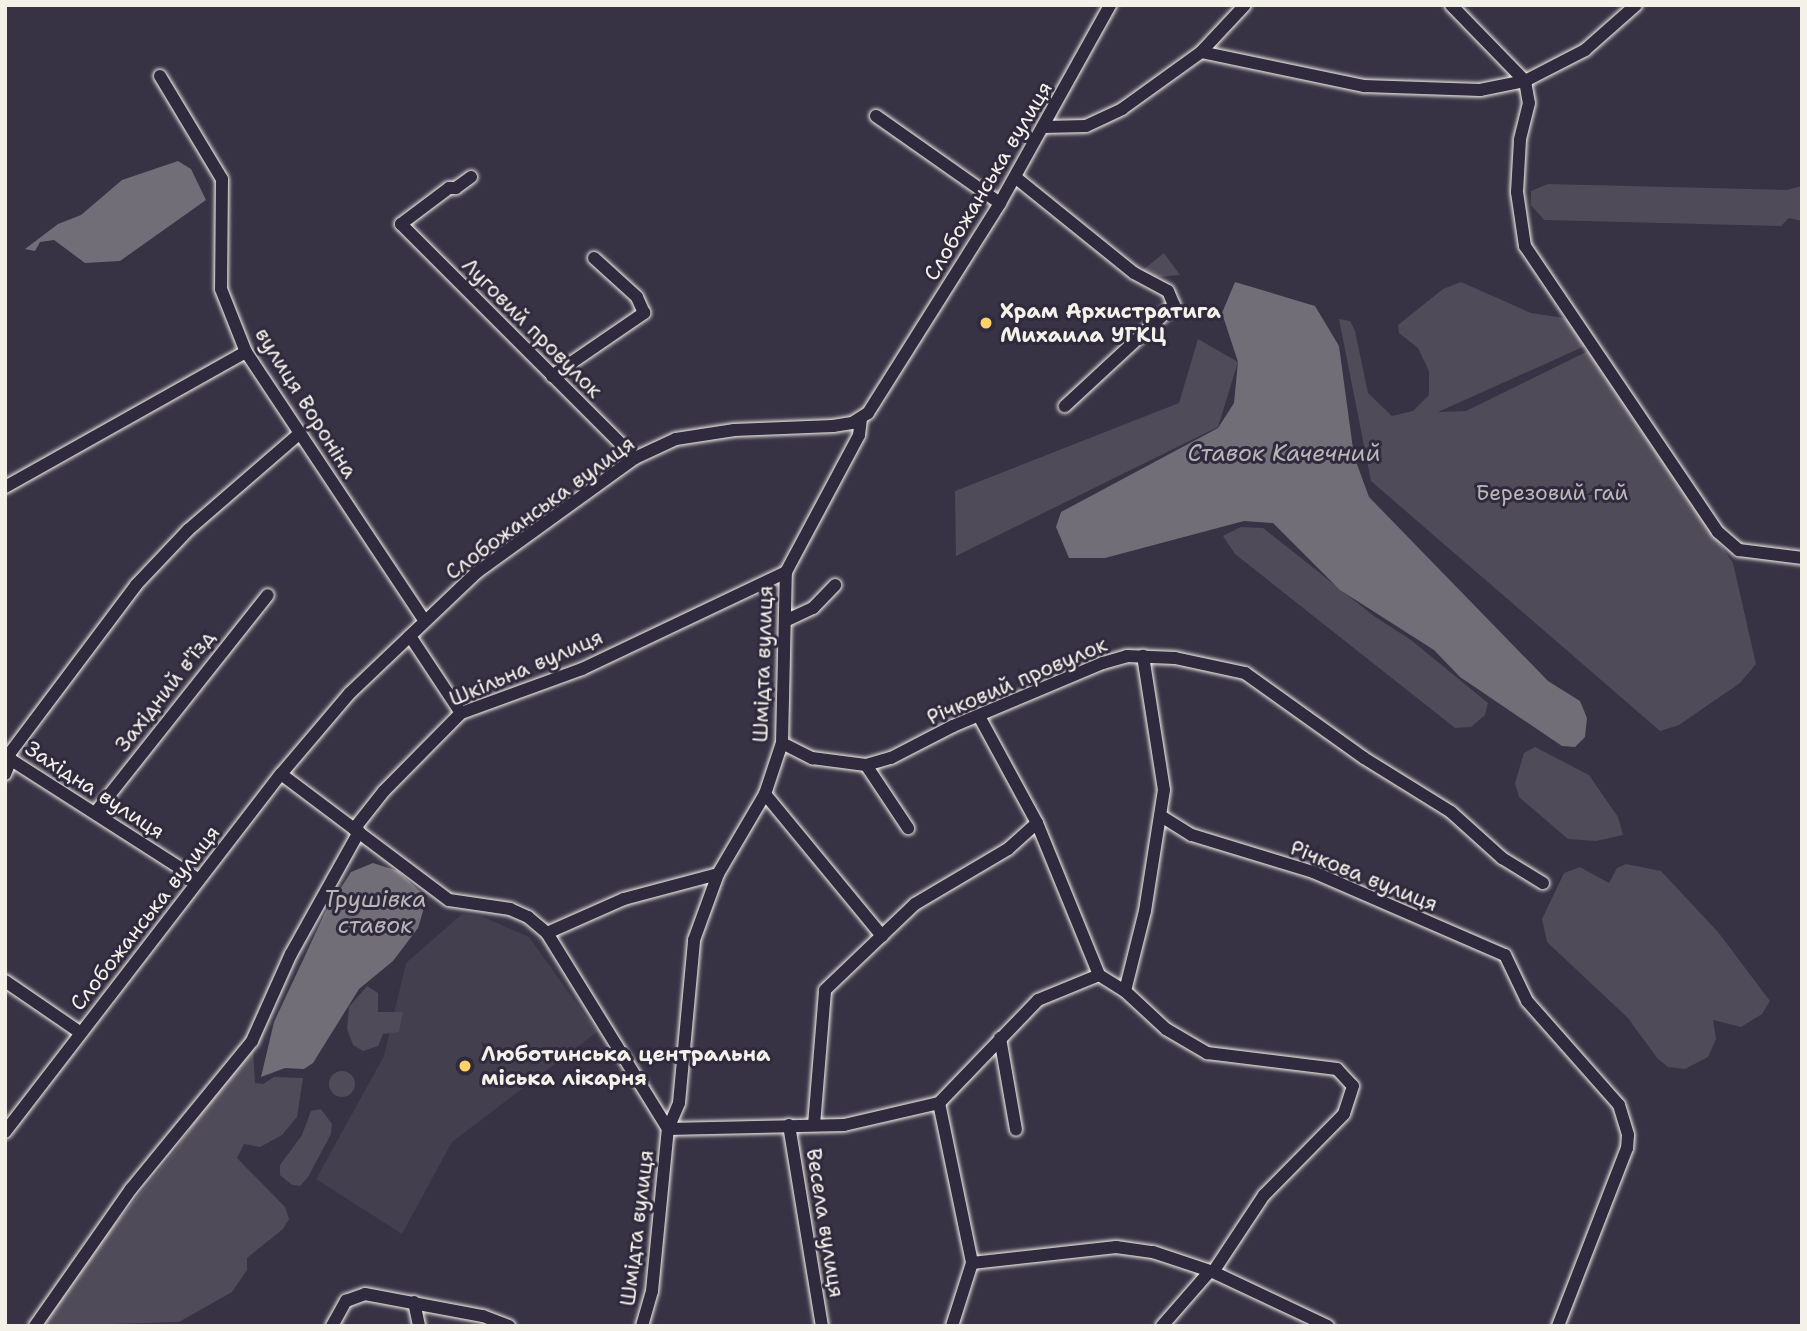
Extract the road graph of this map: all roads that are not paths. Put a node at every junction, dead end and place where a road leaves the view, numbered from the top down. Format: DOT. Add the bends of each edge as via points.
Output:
graph roads {
  1 [pos="1110,5"];
  2 [pos="1245,5"];
  3 [pos="1451,5"];
  4 [pos="1636,5"];
  5 [pos="1201,52"];
  6 [pos="160,76"];
  7 [pos="1525,81"];
  8 [pos="876,117"];
  9 [pos="1044,127"];
  10 [pos="471,177"];
  11 [pos="1015,177"];
  12 [pos="1000,203"];
  13 [pos="594,258"];
  14 [pos="246,352"];
  15 [pos="552,376"];
  16 [pos="1065,406"];
  17 [pos="861,419"];
  18 [pos="300,433"];
  19 [pos="635,458"];
  20 [pos="5,487"];
  21 [pos="1802,558"];
  22 [pos="786,572"];
  23 [pos="835,584"];
  24 [pos="268,595"];
  25 [pos="425,621"];
  26 [pos="785,621"];
  27 [pos="410,636"];
  28 [pos="1143,656"];
  29 [pos="461,713"];
  30 [pos="980,718"];
  31 [pos="782,743"];
  32 [pos="8,757"];
  33 [pos="866,765"];
  34 [pos="5,774"];
  35 [pos="281,774"];
  36 [pos="765,794"];
  37 [pos="95,813"];
  38 [pos="1161,816"];
  39 [pos="1037,823"];
  40 [pos="908,828"];
  41 [pos="356,831"];
  42 [pos="718,874"];
  43 [pos="199,880"];
  44 [pos="1543,883"];
  45 [pos="547,933"];
  46 [pos="882,936"];
  47 [pos="1099,975"];
  48 [pos="5,981"];
  49 [pos="1125,991"];
  50 [pos="81,1033"];
  51 [pos="1000,1038"];
  52 [pos="939,1103"];
  53 [pos="789,1125"];
  54 [pos="814,1125"];
  55 [pos="7,1127"];
  56 [pos="668,1129"];
  57 [pos="1016,1130"];
  58 [pos="972,1263"];
  59 [pos="1211,1271"];
  60 [pos="414,1302"];
  61 [pos="1307,1321"];
  62 [pos="35,1326"];
  63 [pos="332,1326"];
  64 [pos="419,1326"];
  65 [pos="509,1326"];
  66 [pos="642,1326"];
  67 [pos="824,1326"];
  68 [pos="952,1326"];
  69 [pos="1162,1326"];
  70 [pos="1328,1326"];
  71 [pos="1558,1326"];
  1 -- 9 [label="street, Слобожанська вулиця"];
  2 -- 5 [label="street"];
  3 -- 7 [label="street"];
  4 -- 7 [label="street" via="1585,50"];
  5 -- 7 [label="street" via="1364,86 1437,91"];
  5 -- 9 [label="street" via="1122,109 1086,126"];
  6 -- 14 [label="street, вулиця Вороніна" via="222,179 221,289"];
  7 -- 21 [label="street" via="1529,103 1520,140 1517,192 1525,246 1717,532 1738,550"];
  8 -- 12 [label="street"];
  9 -- 11 [label="street, Слобожанська вулиця"];
  10 -- 15 [label="street, Луговий провулок" via="401,225"];
  11 -- 12 [label="street, Слобожанська вулиця"];
  11 -- 16 [label="street" via="1134,273 1168,291 1174,305"];
  12 -- 17 [label="street, Слобожанська вулиця" via="875,405"];
  13 -- 15 [label="street" via="637,297 643,313"];
  14 -- 18 [label="street, вулиця Вороніна"];
  14 -- 20 [label="street"];
  15 -- 19 [label="street, Луговий провулок"];
  17 -- 19 [label="street, Слобожанська вулиця" via="833,426 694,435"];
  17 -- 22 [label="street, Шмідта вулиця" via="859,435"];
  18 -- 25 [label="street, вулиця Вороніна"];
  18 -- 32 [label="street" via="188,530 136,585"];
  19 -- 25 [label="street, Слобожанська вулиця" via="477,573"];
  22 -- 26 [label="street, Шмідта вулиця"];
  22 -- 29 [label="street, Шкільна вулиця" via="582,668"];
  23 -- 26 [label="street" via="813,608"];
  24 -- 37 [label="street, Західний в'їзд"];
  25 -- 27 [label="street, Слобожанська вулиця"];
  26 -- 31 [label="street, Шмідта вулиця"];
  27 -- 29 [label="street"];
  27 -- 35 [label="street, Слобожанська вулиця" via="350,693"];
  28 -- 30 [label="street, Річковий провулок" via="1081,671"];
  28 -- 38 [label="street" via="1164,774"];
  28 -- 44 [label="street, Річковий провулок" via="1245,673 1364,758 1451,812 1502,858"];
  29 -- 41 [label="street, Шкільна вулиця" via="384,791"];
  30 -- 33 [label="street, Річковий провулок"];
  30 -- 39 [label="street"];
  31 -- 33 [label="street, Річковий провулок" via="812,758"];
  31 -- 36 [label="street, Шмідта вулиця"];
  32 -- 34 [label="street"];
  32 -- 37 [label="street, Західна вулиця"];
  33 -- 40 [label="street"];
  35 -- 41 [label="street"];
  35 -- 43 [label="street, Слобожанська вулиця"];
  36 -- 42 [label="street, Шмідта вулиця"];
  36 -- 46 [label="street"];
  37 -- 43 [label="street, Західна вулиця"];
  38 -- 49 [label="street"];
  38 -- 71 [label="street, Річкова вулиця" via="1192,835 1313,872 1505,955 1527,1001 1619,1105 1628,1135 1627,1148"];
  39 -- 46 [label="street" via="1008,849 915,904"];
  39 -- 47 [label="street"];
  41 -- 45 [label="street" via="449,900 510,909"];
  41 -- 62 [label="street, Шкільна вулиця" via="291,954 252,1041 131,1189"];
  42 -- 45 [label="street" via="624,899"];
  42 -- 56 [label="street, Шмідта вулиця" via="694,940 679,1103"];
  43 -- 50 [label="street, Слобожанська вулиця"];
  45 -- 56 [label="street"];
  46 -- 54 [label="street" via="825,990"];
  47 -- 49 [label="street"];
  47 -- 51 [label="street" via="1038,1000"];
  48 -- 50 [label="street"];
  49 -- 59 [label="street" via="1166,1029 1207,1053 1337,1069 1353,1086 1350,1105 1264,1195"];
  50 -- 55 [label="street, Слобожанська вулиця"];
  51 -- 52 [label="street"];
  51 -- 57 [label="street"];
  52 -- 54 [label="street" via="844,1125"];
  52 -- 58 [label="street"];
  53 -- 54 [label="street"];
  53 -- 56 [label="street"];
  53 -- 67 [label="street, Весела вулиця"];
  56 -- 66 [label="street, Шмідта вулиця" via="652,1291"];
  58 -- 59 [label="street" via="1116,1247 1153,1252"];
  58 -- 68 [label="street"];
  59 -- 61 [label="street"];
  59 -- 69 [label="street"];
  60 -- 63 [label="street" via="352,1296"];
  60 -- 64 [label="street"];
  60 -- 65 [label="street"];
  61 -- 70 [label="street"];
}
